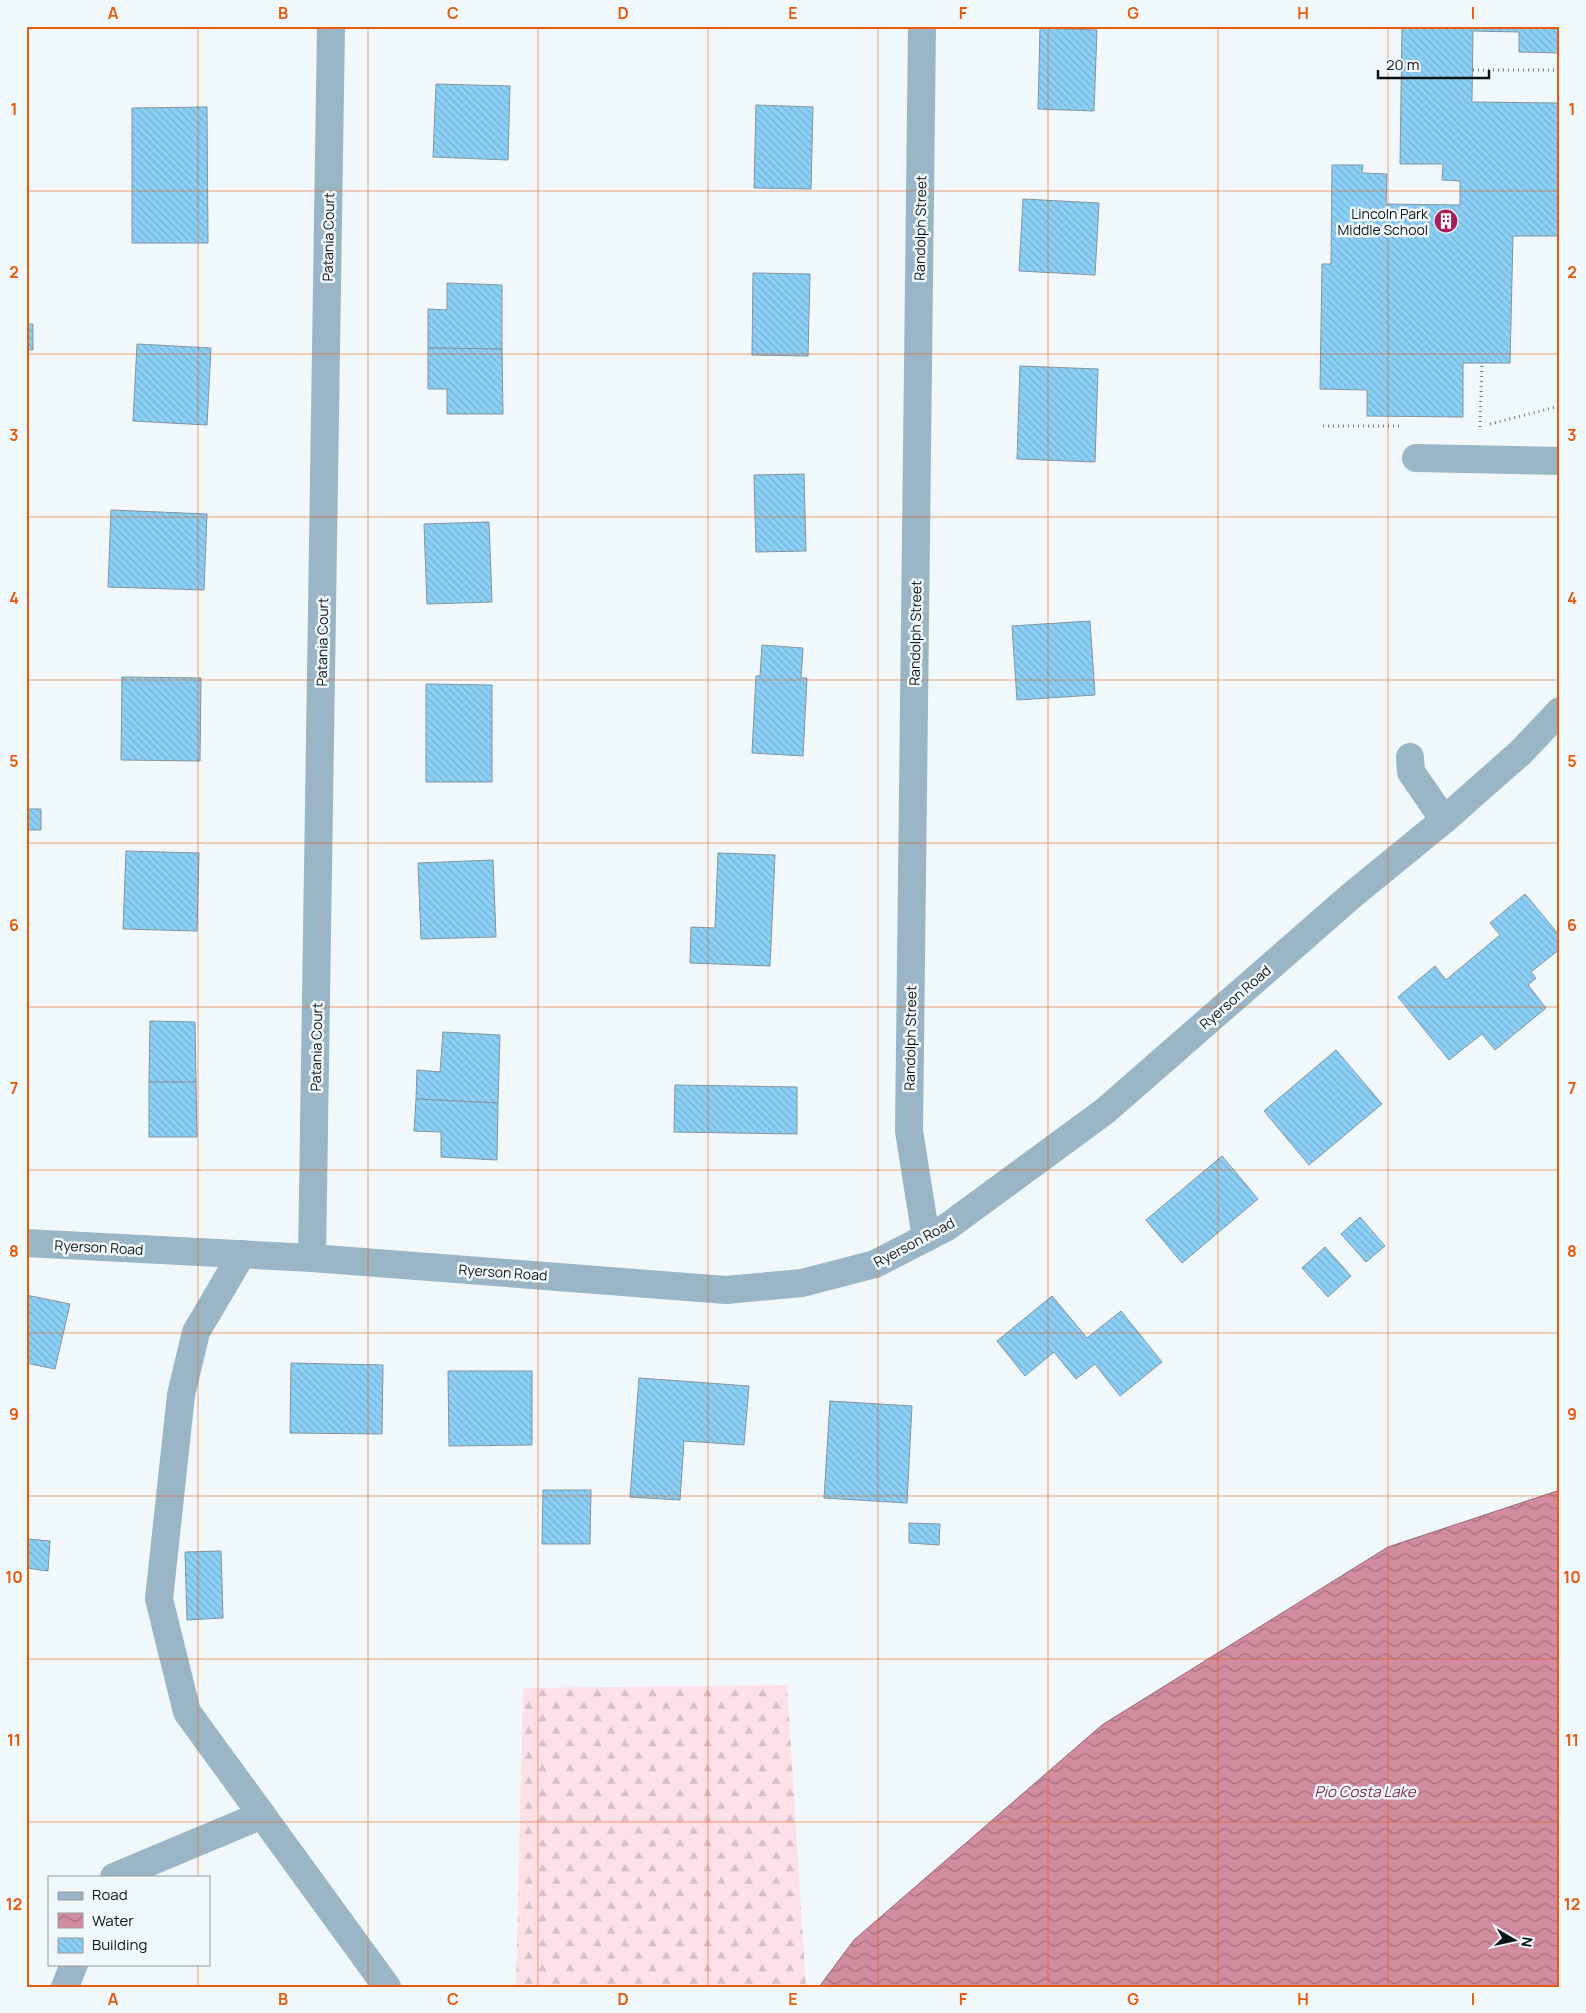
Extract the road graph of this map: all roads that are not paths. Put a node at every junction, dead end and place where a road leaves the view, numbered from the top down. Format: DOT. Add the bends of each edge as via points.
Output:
graph roads {
  1 [pos="331,26"];
  2 [pos="922,26"];
  3 [pos="1416,458"];
  4 [pos="1560,461"];
  5 [pos="1560,711"];
  6 [pos="1410,757"];
  7 [pos="1444,820"];
  8 [pos="926,1238"];
  9 [pos="26,1243"];
  10 [pos="242,1254"];
  11 [pos="312,1258"];
  12 [pos="262,1815"];
  13 [pos="116,1876"];
  14 [pos="73,1966"];
  15 [pos="65,1987"];
  16 [pos="387,1987"];
  1 -- 11 [label="street, Patania Court"];
  2 -- 8 [label="street, Randolph Street" via="909,1131"];
  3 -- 4 [label="street"];
  5 -- 7 [label="street, Ryerson Road"];
  6 -- 7 [label="street" via="1412,772"];
  7 -- 8 [label="street, Ryerson Road" via="1351,896 1105,1111 947,1228"];
  8 -- 11 [label="street, Ryerson Road" via="875,1264 802,1283 726,1290"];
  9 -- 10 [label="street, Ryerson Road"];
  10 -- 11 [label="street, Ryerson Road"];
  10 -- 12 [label="street" via="196,1332 181,1395 160,1599 187,1712"];
  12 -- 13 [label="street"];
  12 -- 16 [label="street"];
  14 -- 15 [label="street"];
}
